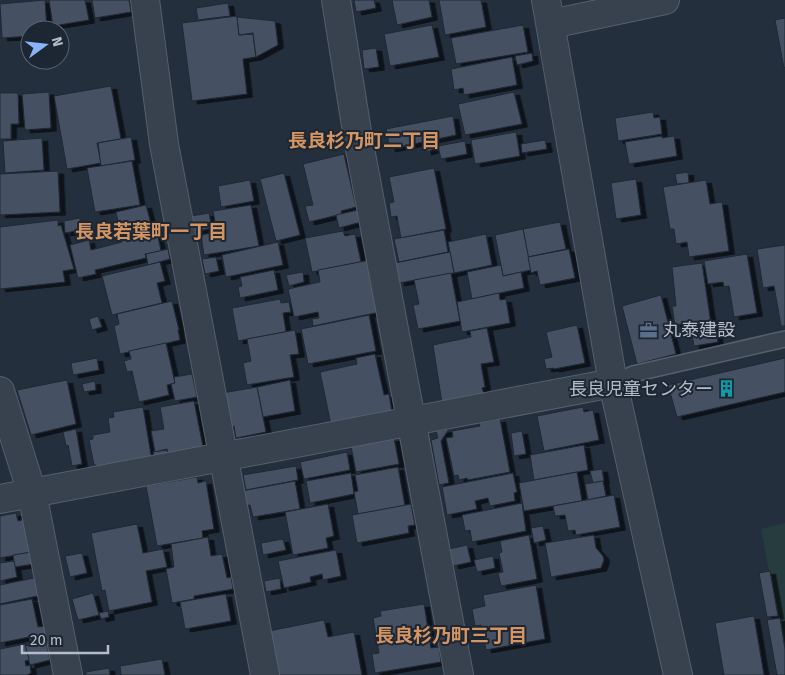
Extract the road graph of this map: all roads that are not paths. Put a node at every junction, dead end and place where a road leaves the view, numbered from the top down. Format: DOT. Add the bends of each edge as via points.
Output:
graph roads {
  1 [pos="145,0"];
  2 [pos="336,0"];
  3 [pos="665,0"];
  4 [pos="548,12"];
  5 [pos="785,339"];
  6 [pos="613,383"];
  7 [pos="0,391"];
  8 [pos="412,421"];
  9 [pos="224,457"];
  10 [pos="32,493"];
  11 [pos="0,499"];
  12 [pos="68,675"];
  13 [pos="265,675"];
  14 [pos="460,675"];
  15 [pos="678,675"];
  1 -- 9 [label="street" via="164,144"];
  2 -- 8 [label="street" via="358,138"];
  3 -- 4 [label="street"];
  4 -- 6 [label="street"];
  5 -- 6 [label="lane" via="633,374"];
  6 -- 8 [label="street"];
  6 -- 15 [label="street"];
  7 -- 10 [label="street"];
  8 -- 9 [label="street"];
  8 -- 14 [label="street"];
  9 -- 10 [label="street"];
  9 -- 13 [label="street"];
  10 -- 11 [label="street"];
  10 -- 12 [label="street"];
}
